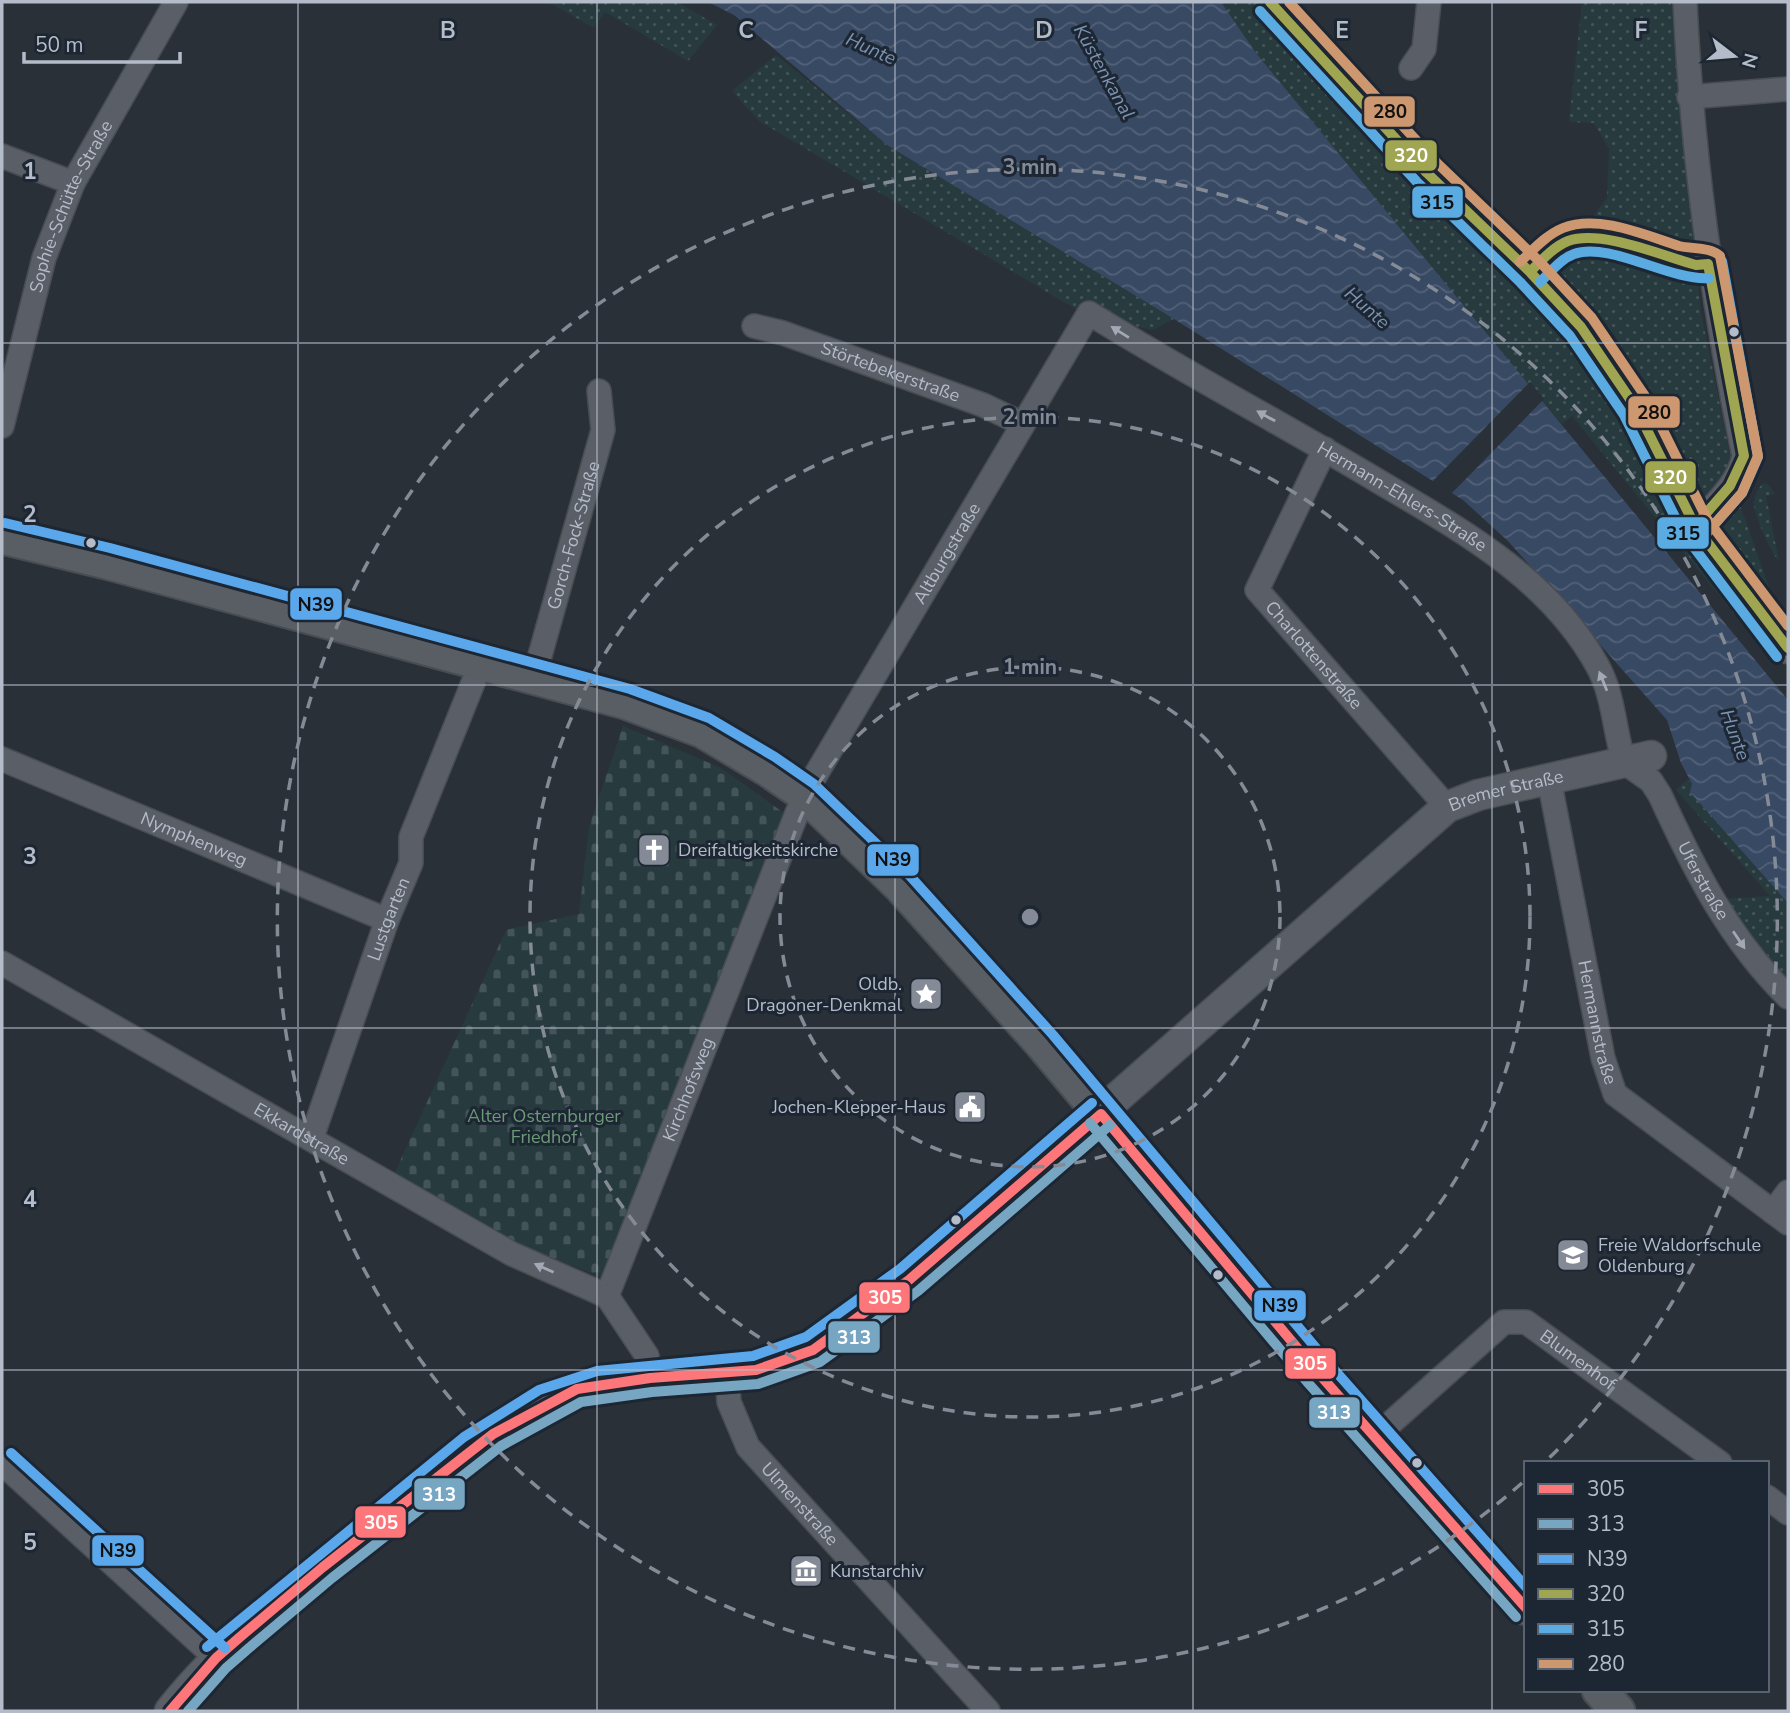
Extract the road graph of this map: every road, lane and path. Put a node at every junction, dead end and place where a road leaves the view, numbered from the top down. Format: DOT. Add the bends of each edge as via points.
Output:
graph roads {
  1 [pos="176,2"];
  2 [pos="1270,2"];
  3 [pos="1429,2"];
  4 [pos="1685,2"];
  5 [pos="1411,68"];
  6 [pos="1788,89"];
  7 [pos="1689,97"];
  8 [pos="2,156"];
  9 [pos="73,183"];
  10 [pos="1708,264"];
  11 [pos="1530,272"];
  12 [pos="1089,313"];
  13 [pos="754,326"];
  14 [pos="599,391"];
  15 [pos="1023,424"];
  16 [pos="2,426"];
  17 [pos="1325,449"];
  18 [pos="1695,526"];
  19 [pos="2,537"];
  20 [pos="1788,648"];
  21 [pos="481,663"];
  22 [pos="534,677"];
  23 [pos="2,759"];
  24 [pos="1637,759"];
  25 [pos="1549,779"];
  26 [pos="805,795"];
  27 [pos="1447,807"];
  28 [pos="387,920"];
  29 [pos="2,962"];
  30 [pos="1786,995"];
  31 [pos="1101,1114"];
  32 [pos="312,1137"];
  33 [pos="1788,1192"];
  34 [pos="1781,1217"];
  35 [pos="607,1297"];
  36 [pos="727,1372"];
  37 [pos="650,1377"];
  38 [pos="1375,1437"];
  39 [pos="1717,1461"];
  40 [pos="2,1463"];
  41 [pos="1769,1499"];
  42 [pos="1788,1513"];
  43 [pos="1524,1606"];
  44 [pos="216,1658"];
  45 [pos="1601,1692"];
  46 [pos="170,1711"];
  47 [pos="988,1711"];
  48 [pos="1618,1711"];
  1 -- 9 [label="street, Sophie-Schütte-Straße"];
  2 -- 11 [label="street" via="1427,173"];
  3 -- 5 [label="street" via="1423,49"];
  4 -- 7 [label="street"];
  6 -- 7 [label="street"];
  7 -- 10 [label="street"];
  8 -- 9 [label="street"];
  9 -- 16 [label="street, Sophie-Schütte-Straße" via="44,258"];
  10 -- 11 [label="street" via="1696,265 1591,238 1571,239"];
  10 -- 18 [label="street" via="1744,456 1730,488"];
  11 -- 18 [label="street" via="1581,327 1621,381"];
  12 -- 15 [label="street, Altburgstraße"];
  17 -- 12 [label="street, Hermann-Ehlers-Straße, one-way"];
  13 -- 15 [label="street, Störtebekerstraße" via="970,400"];
  14 -- 22 [label="street, Gorch-Fock-Straße" via="603,429"];
  15 -- 26 [label="street, Altburgstraße"];
  24 -- 17 [label="street, Hermann-Ehlers-Straße, one-way" via="1597,665 1556,609 1517,569"];
  17 -- 27 [label="street, Charlottenstraße" via="1257,590"];
  18 -- 20 [label="street"];
  19 -- 21 [label="main road"];
  21 -- 22 [label="main road"];
  21 -- 28 [label="street, Lustgarten" via="414,830 411,863"];
  22 -- 26 [label="main road" via="625,702 703,732"];
  23 -- 28 [label="street, Nymphenweg"];
  24 -- 25 [label="street, Bremer Straße"];
  24 -- 30 [label="street, Uferstraße, one-way" via="1660,794 1706,891 1746,951"];
  25 -- 27 [label="street, Bremer Straße"];
  25 -- 34 [label="street, Hermannstraße" via="1603,1058 1615,1094"];
  26 -- 31 [label="main road" via="900,886"];
  26 -- 35 [label="street, Kirchhofsweg"];
  27 -- 31 [label="street, Bremer Straße"];
  28 -- 32 [label="street, Lustgarten"];
  29 -- 32 [label="street, Ekkardstraße"];
  31 -- 36 [label="street, Bremer Straße" via="909,1280 842,1331 785,1362"];
  31 -- 38 [label="main road"];
  35 -- 32 [label="street, Ekkardstraße, one-way" via="512,1254"];
  33 -- 34 [label="street"];
  35 -- 37 [label="street" via="647,1356"];
  36 -- 37 [label="street, Bremer Straße"];
  36 -- 47 [label="street, Ulmenstraße" via="729,1402 748,1447"];
  37 -- 44 [label="street, Bremer Straße" via="577,1389 493,1434"];
  38 -- 39 [label="street, Blumenhof" via="1504,1322 1525,1322"];
  38 -- 43 [label="main road"];
  40 -- 44 [label="street"];
  41 -- 42 [label="street"];
  44 -- 46 [label="street, Bremer Straße"];
  45 -- 48 [label="main road"];
}
